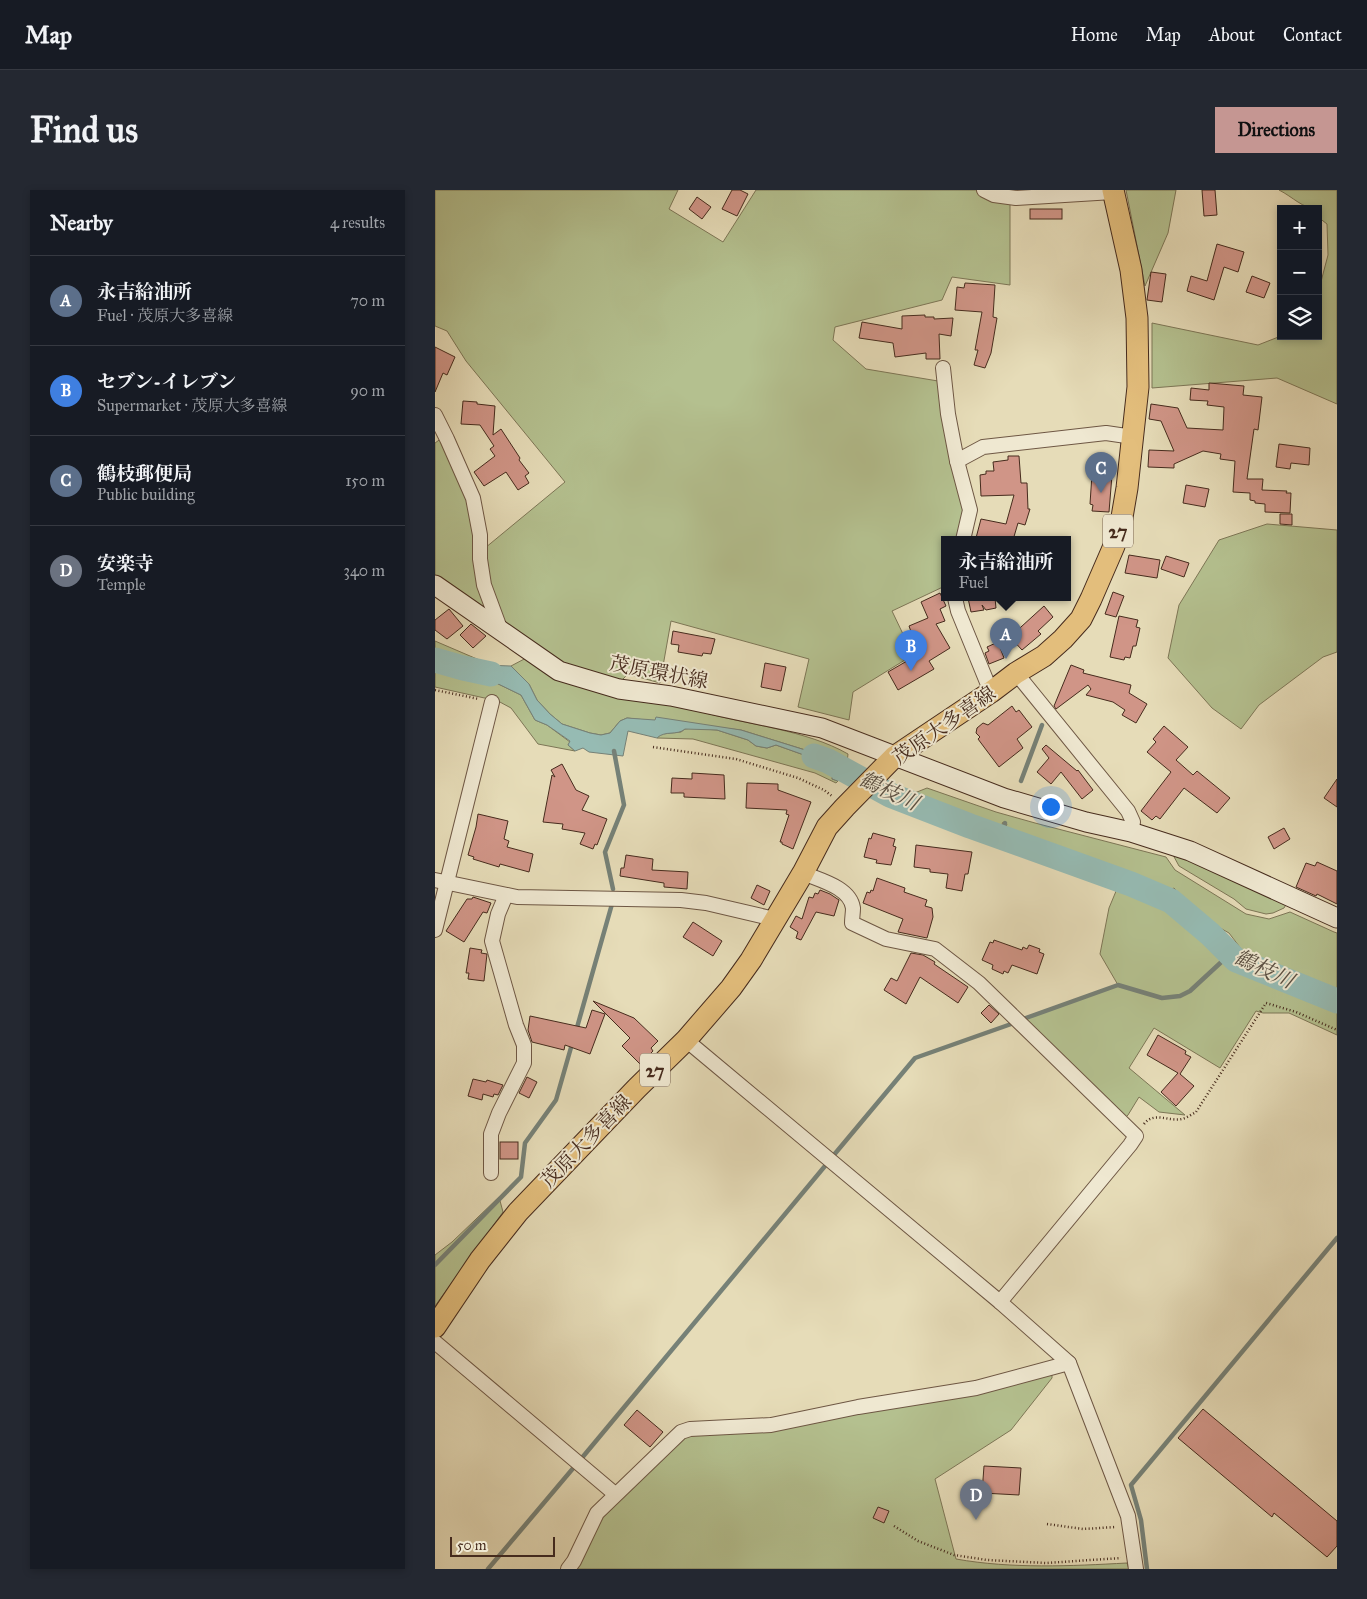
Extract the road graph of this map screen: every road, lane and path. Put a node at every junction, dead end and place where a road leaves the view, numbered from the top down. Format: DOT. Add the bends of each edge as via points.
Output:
graph roads {
  1 [pos="984,190"];
  2 [pos="1113,191"];
  3 [pos="943,368"];
  4 [pos="435,415"];
  5 [pos="1133,437"];
  6 [pos="957,461"];
  7 [pos="964,536"];
  8 [pos="435,586"];
  9 [pos="956,601"];
  10 [pos="501,630"];
  11 [pos="1016,673"];
  12 [pos="435,690"];
  13 [pos="991,692"];
  14 [pos="492,702"];
  15 [pos="653,747"];
  16 [pos="889,763"];
  17 [pos="844,798"];
  18 [pos="1131,832"];
  19 [pos="803,873"];
  20 [pos="441,881"];
  21 [pos="506,895"];
  22 [pos="1337,918"];
  23 [pos="775,921"];
  24 [pos="435,930"];
  25 [pos="1337,1030"];
  26 [pos="686,1040"];
  27 [pos="1136,1136"];
  28 [pos="491,1173"];
  29 [pos="999,1302"];
  30 [pos="435,1327"];
  31 [pos="435,1342"];
  32 [pos="1069,1363"];
  33 [pos="615,1494"];
  34 [pos="1047,1524"];
  35 [pos="894,1526"];
  36 [pos="1130,1526"];
  37 [pos="1136,1563"];
  38 [pos="568,1569"];
  1 -- 2 [label="street" via="994,195 1017,198"];
  2 -- 5 [label="main road, 茂原大多喜線 / 27" via="1131,270 1137,318 1138,387"];
  3 -- 6 [label="street"];
  4 -- 10 [label="street" via="473,498 484,585"];
  5 -- 6 [label="street" via="1106,433 983,447"];
  5 -- 11 [label="main road, 茂原大多喜線 / 27" via="1121,523 1091,600 1081,619 1063,639 1044,656"];
  6 -- 7 [label="street" via="970,510"];
  8 -- 10 [label="main road, 茂原環状線"];
  9 -- 13 [label="street"];
  10 -- 16 [label="main road, 茂原環状線" via="559,671 619,689 671,696 823,728"];
  11 -- 13 [label="main road, 茂原大多喜線 / 27"];
  11 -- 18 [label="street" via="1128,811 1133,822"];
  12 -- 14 [label="path"];
  13 -- 16 [label="main road, 茂原大多喜線 / 27"];
  14 -- 20 [label="street"];
  15 -- 17 [label="path" via="736,759 798,778"];
  16 -- 17 [label="main road, 茂原大多喜線 / 27"];
  16 -- 18 [label="main road, 茂原環状線" via="1086,822"];
  17 -- 19 [label="main road, 茂原大多喜線 / 27"];
  18 -- 22 [label="main road, 茂原環状線" via="1190,851"];
  19 -- 23 [label="main road, 茂原大多喜線 / 27"];
  19 -- 27 [label="street" via="840,889 853,906 852,924 886,939 935,949 979,983"];
  20 -- 21 [label="street"];
  20 -- 24 [label="street"];
  21 -- 23 [label="street" via="517,898 681,900 706,903"];
  21 -- 28 [label="street" via="498,914 493,941 524,1054 521,1070 491,1134"];
  23 -- 26 [label="main road, 茂原大多喜線 / 27" via="731,988"];
  25 -- 27 [label="path" via="1266,1003 1196,1112 1180,1119 1154,1118 1147,1121"];
  26 -- 29 [label="street"];
  26 -- 30 [label="main road, 茂原大多喜線 / 27" via="518,1212 480,1260"];
  27 -- 29 [label="street"];
  29 -- 32 [label="street"];
  31 -- 33 [label="street"];
  32 -- 33 [label="street" via="977,1388 771,1425 681,1432"];
  32 -- 36 [label="street"];
  33 -- 38 [label="street" via="597,1513"];
  34 -- 36 [label="path" via="1083,1529"];
  35 -- 37 [label="path" via="918,1541 953,1555 1046,1563"];
  36 -- 37 [label="street"];
}
